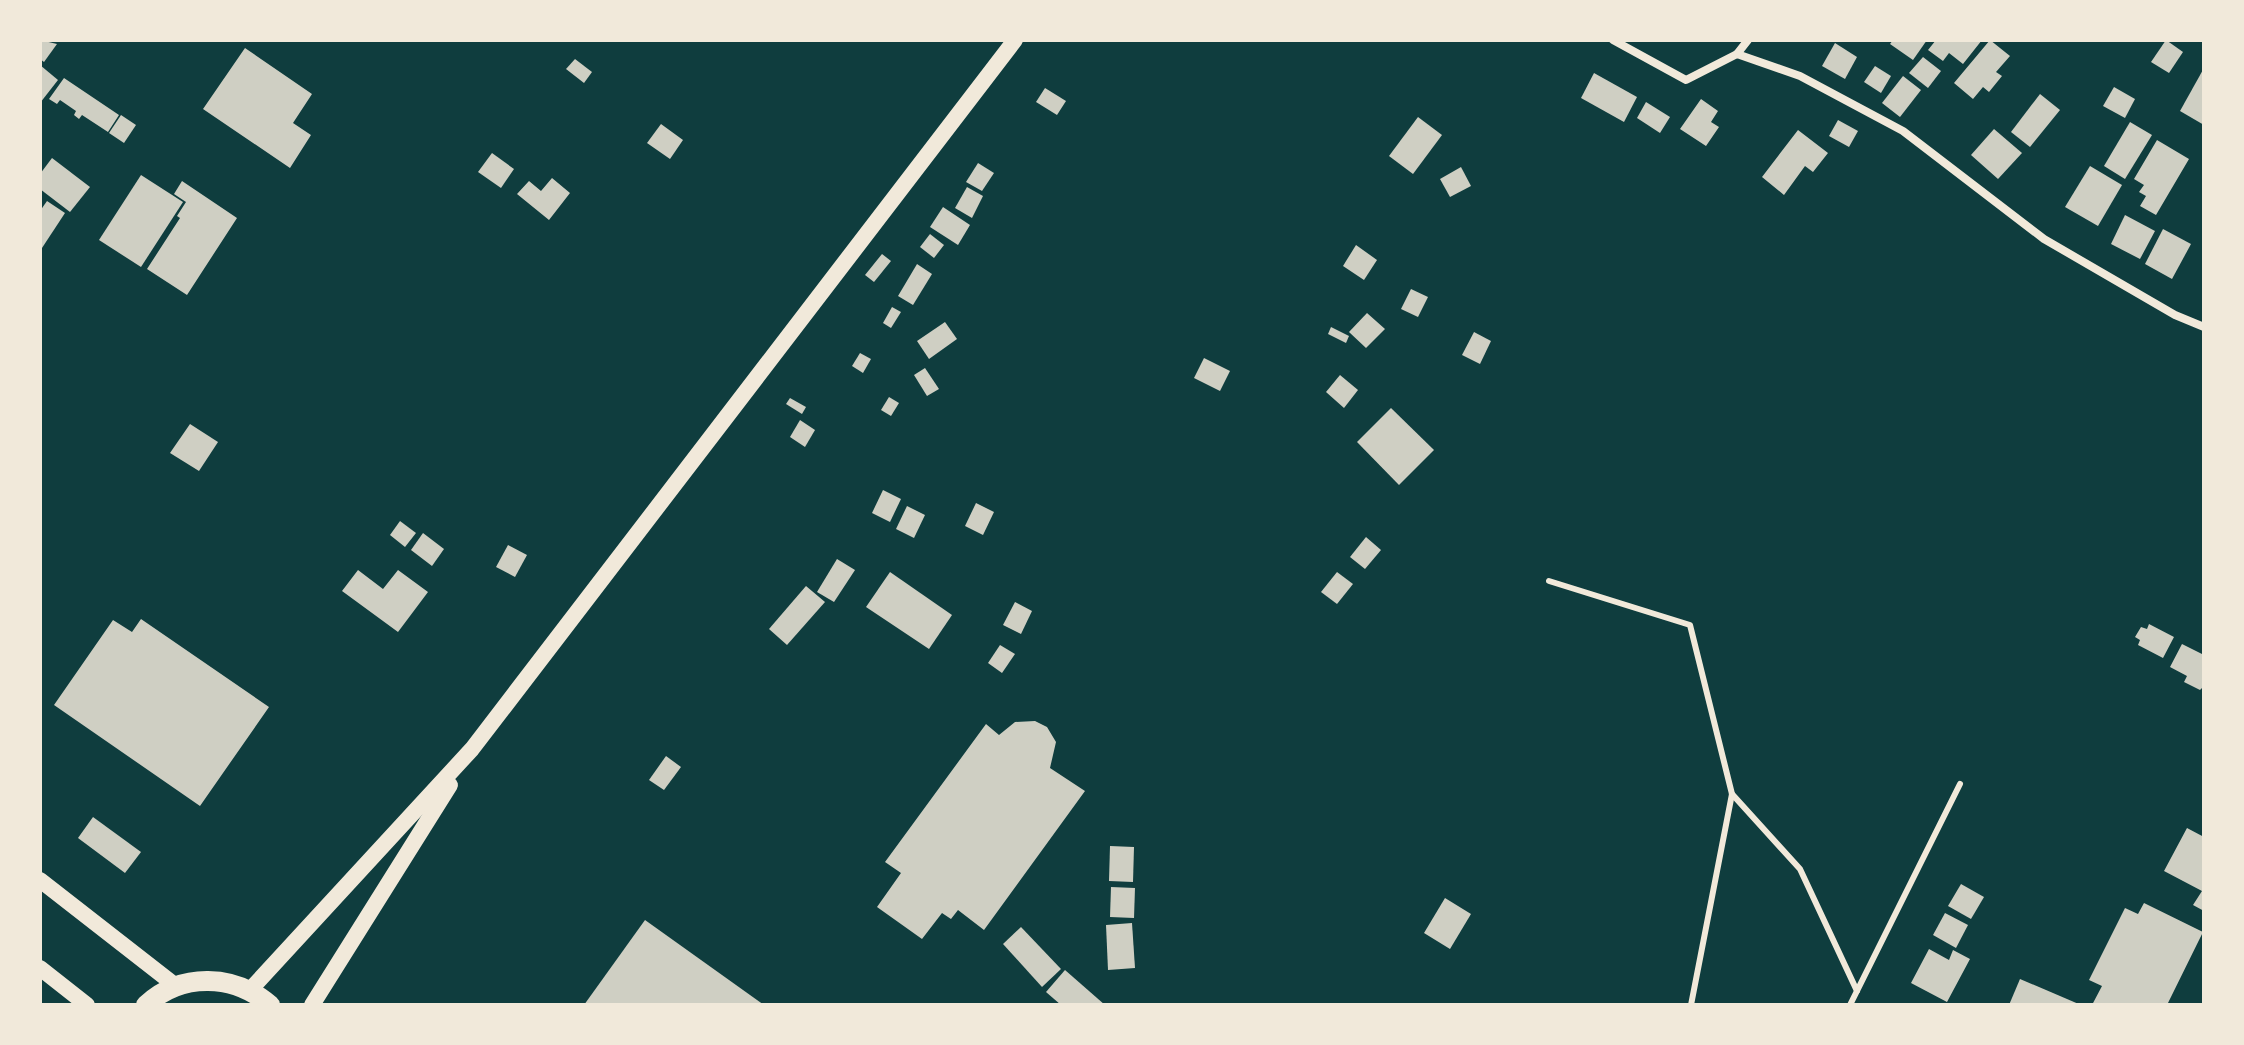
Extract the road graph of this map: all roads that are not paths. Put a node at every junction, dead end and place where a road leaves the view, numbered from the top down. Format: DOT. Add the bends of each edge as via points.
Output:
graph roads {
  1 [pos="1015,40"];
  2 [pos="1613,40"];
  3 [pos="1748,40"];
  4 [pos="1737,54"];
  5 [pos="2204,327"];
  6 [pos="1549,581"];
  7 [pos="472,749"];
  8 [pos="1960,784"];
  9 [pos="1732,794"];
  10 [pos="40,880"];
  11 [pos="40,968"];
  12 [pos="176,986"];
  13 [pos="250,990"];
  14 [pos="1857,991"];
  15 [pos="87,1005"];
  16 [pos="146,1005"];
  17 [pos="270,1005"];
  18 [pos="312,1005"];
  19 [pos="1691,1005"];
  20 [pos="1850,1005"];
  1 -- 7 [label="main road"];
  2 -- 4 [label="street" via="1686,80"];
  3 -- 4 [label="street"];
  4 -- 5 [label="street" via="1800,76 1903,131 2044,239"];
  6 -- 9 [label="lane" via="1690,625"];
  7 -- 13 [label="main road"];
  7 -- 18 [label="main road"];
  8 -- 14 [label="lane"];
  9 -- 14 [label="lane" via="1800,869"];
  9 -- 19 [label="lane"];
  10 -- 12 [label="main road"];
  11 -- 15 [label="main road"];
  12 -- 13 [label="main road" via="213,980"];
  12 -- 16 [label="main road"];
  13 -- 17 [label="main road"];
  14 -- 20 [label="lane"];
}
